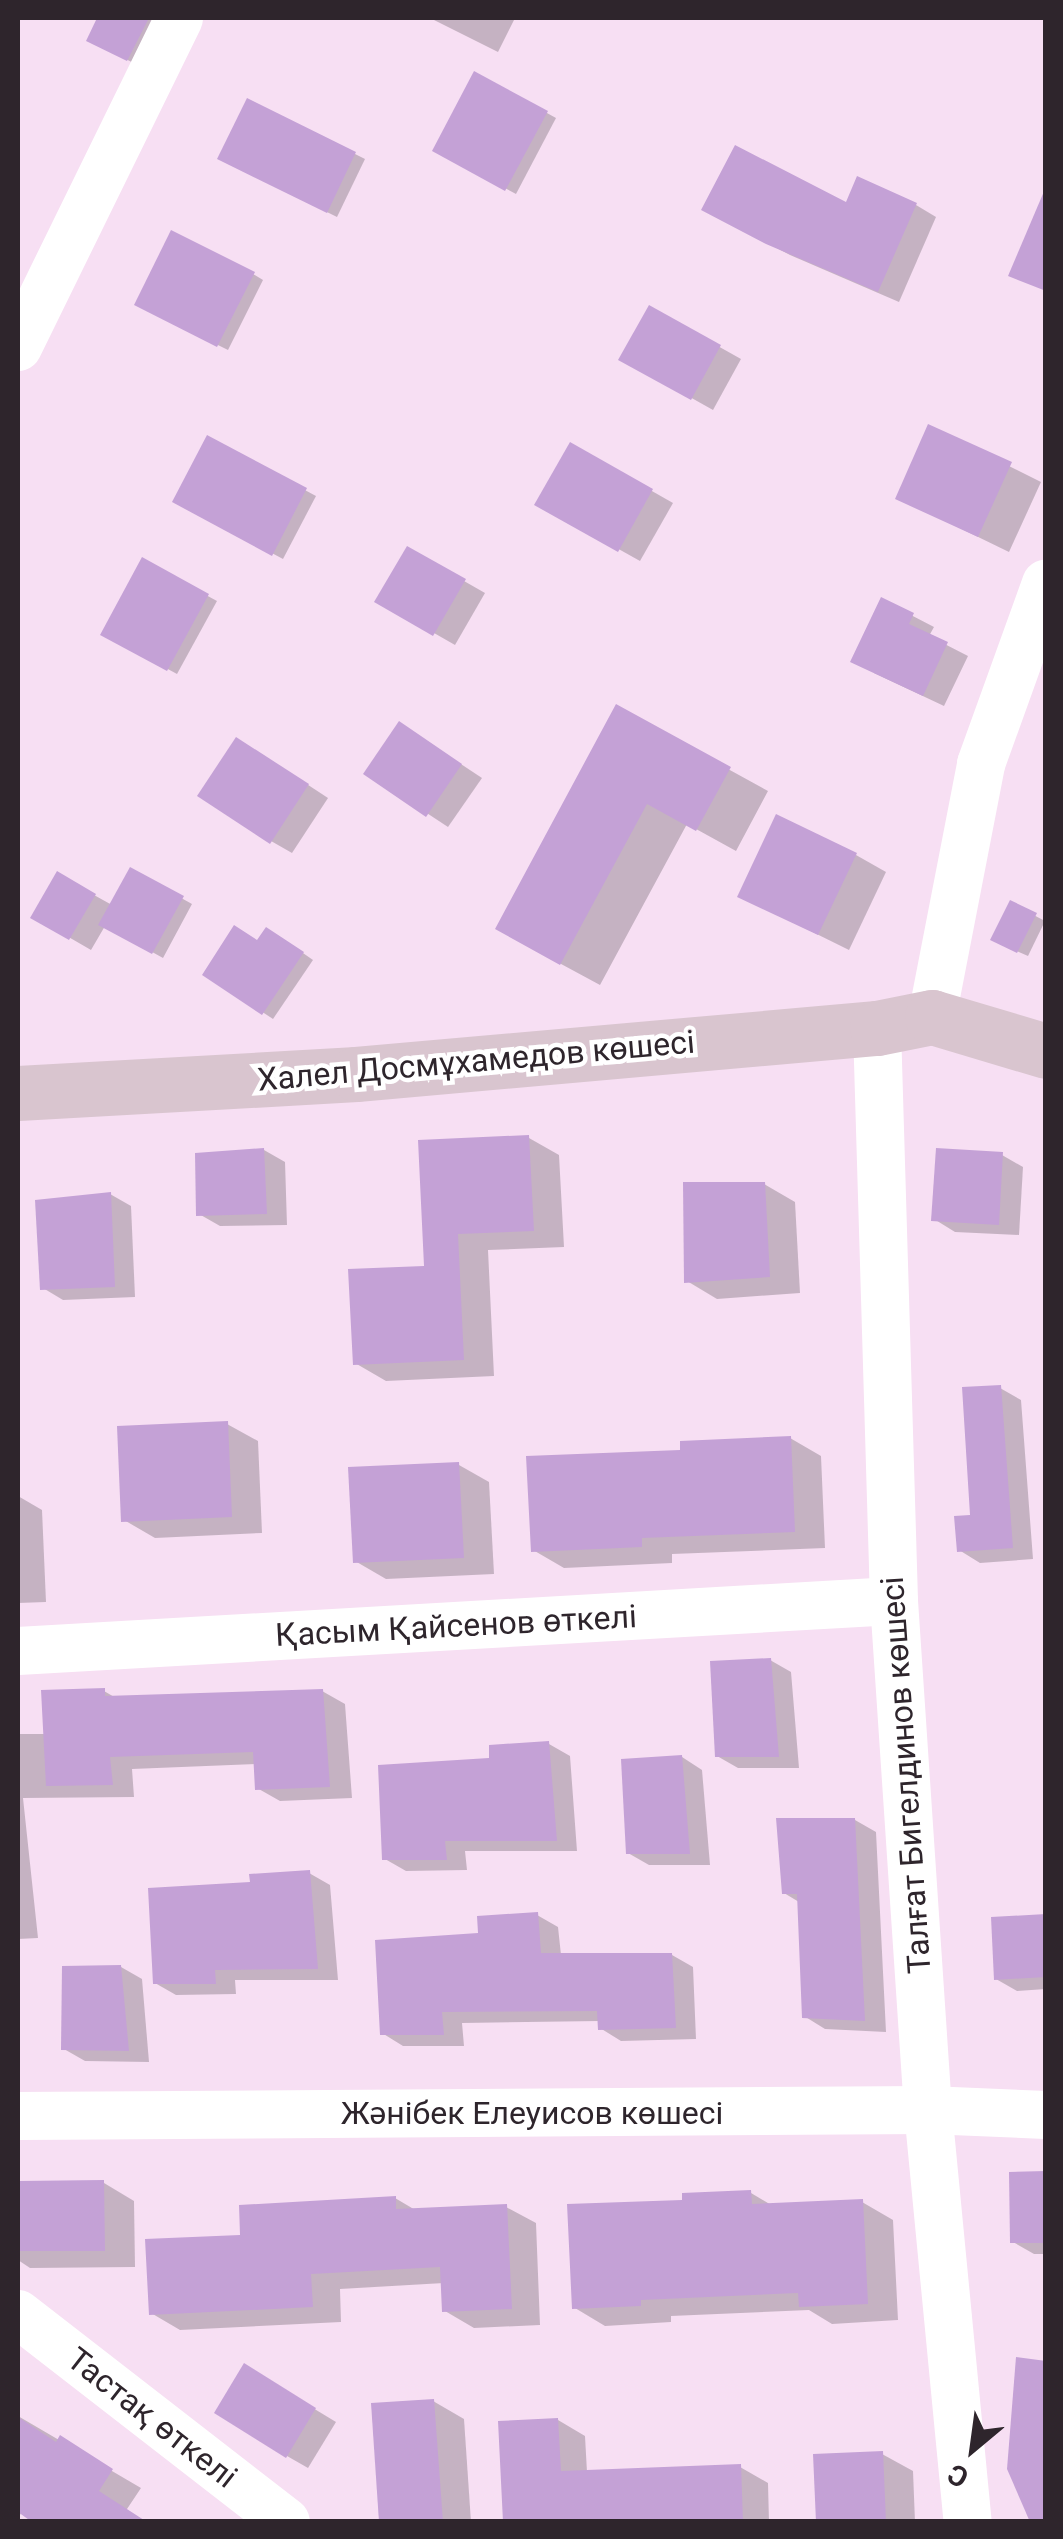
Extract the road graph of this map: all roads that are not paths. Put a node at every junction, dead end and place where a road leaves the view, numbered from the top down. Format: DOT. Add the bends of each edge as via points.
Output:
graph roads {
  1 [pos="179,18"];
  2 [pos="18,347"];
  3 [pos="1046,583"];
  4 [pos="1046,1014"];
  5 [pos="932,1017"];
  6 [pos="877,1028"];
  7 [pos="1046,1052"];
  8 [pos="18,1093"];
  9 [pos="894,1601"];
  10 [pos="18,1652"];
  11 [pos="928,2110"];
  12 [pos="1046,2114"];
  13 [pos="18,2116"];
  14 [pos="18,2314"];
  15 [pos="286,2522"];
  16 [pos="968,2522"];
  1 -- 2 [label="street"];
  3 -- 5 [label="street" via="982,764"];
  4 -- 5 [label="street, Халел Досмұхамедов көшесі"];
  5 -- 6 [label="street, Халел Досмұхамедов көшесі"];
  5 -- 7 [label="street, Халел Досмұхамедов көшесі"];
  6 -- 8 [label="street, Халел Досмұхамедов көшесі" via="356,1074"];
  6 -- 9 [label="street, Талғат Бигелдинов көшесі"];
  9 -- 10 [label="street, Қасым Қайсенов өткелі"];
  9 -- 11 [label="street, Талғат Бигелдинов көшесі"];
  11 -- 12 [label="street, Жәнібек Елеуисов көшесі"];
  11 -- 13 [label="street, Жәнібек Елеуисов көшесі"];
  11 -- 16 [label="street, Талғат Бигелдинов көшесі"];
  14 -- 15 [label="street, Тастақ өткелі"];
}
